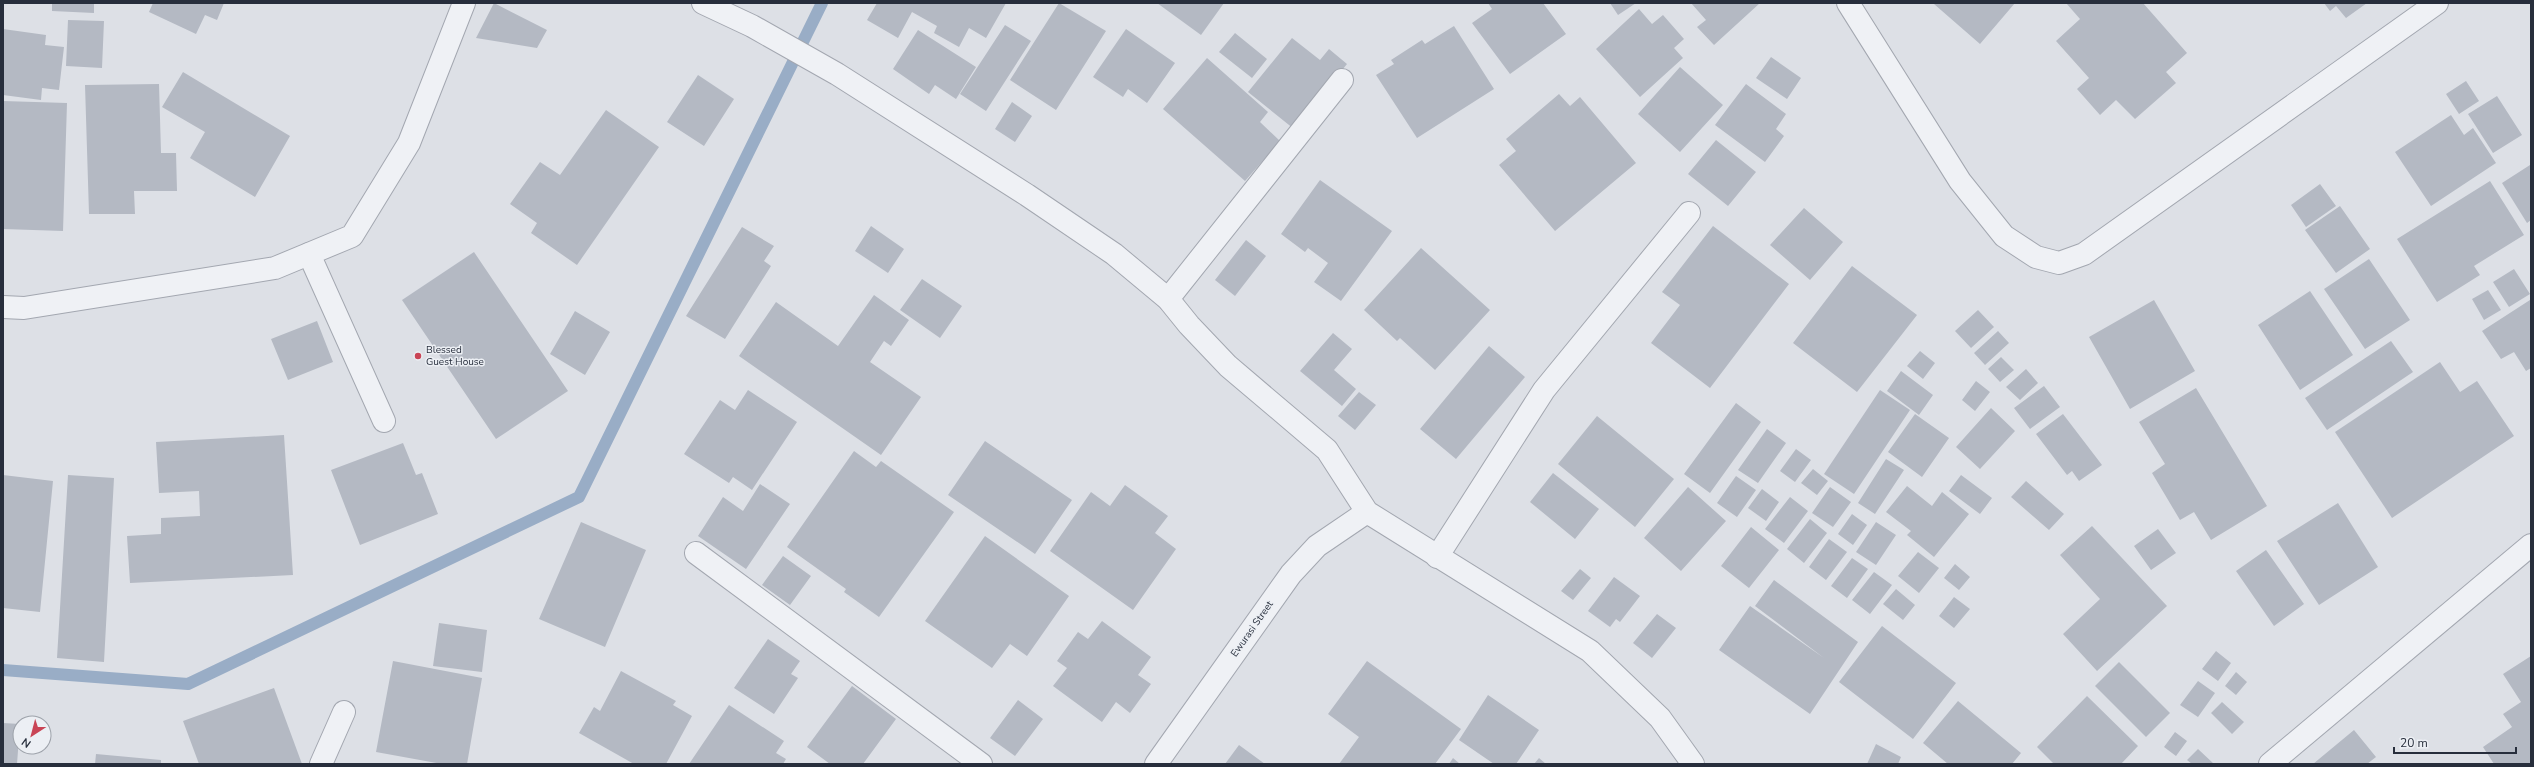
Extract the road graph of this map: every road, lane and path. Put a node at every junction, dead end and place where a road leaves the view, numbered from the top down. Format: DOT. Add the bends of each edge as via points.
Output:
graph roads {
  1 [pos="464,3"];
  2 [pos="703,3"];
  3 [pos="1848,3"];
  4 [pos="2437,3"];
  5 [pos="1342,80"];
  6 [pos="1689,213"];
  7 [pos="309,254"];
  8 [pos="1168,299"];
  9 [pos="3,307"];
  10 [pos="384,421"];
  11 [pos="1367,512"];
  12 [pos="2531,545"];
  13 [pos="696,553"];
  14 [pos="1437,557"];
  15 [pos="344,712"];
  16 [pos="321,764"];
  17 [pos="981,764"];
  18 [pos="1156,764"];
  19 [pos="1694,764"];
  20 [pos="2270,764"];
  1 -- 7 [label="street" via="409,143 352,236"];
  2 -- 8 [label="street" via="752,26 837,74 1095,242"];
  3 -- 4 [label="street" via="1960,181 1984,212 2004,236 2036,257 2059,263 2084,254"];
  5 -- 8 [label="street"];
  6 -- 14 [label="street" via="1544,390"];
  7 -- 9 [label="street" via="275,268 24,308"];
  7 -- 10 [label="street"];
  8 -- 11 [label="street" via="1228,366 1327,450"];
  11 -- 14 [label="street"];
  11 -- 18 [label="street, Ewurasi Street" via="1316,546 1291,574"];
  12 -- 20 [label="street"];
  13 -- 17 [label="street"];
  14 -- 19 [label="street" via="1590,651 1660,718"];
  15 -- 16 [label="street"];
}
